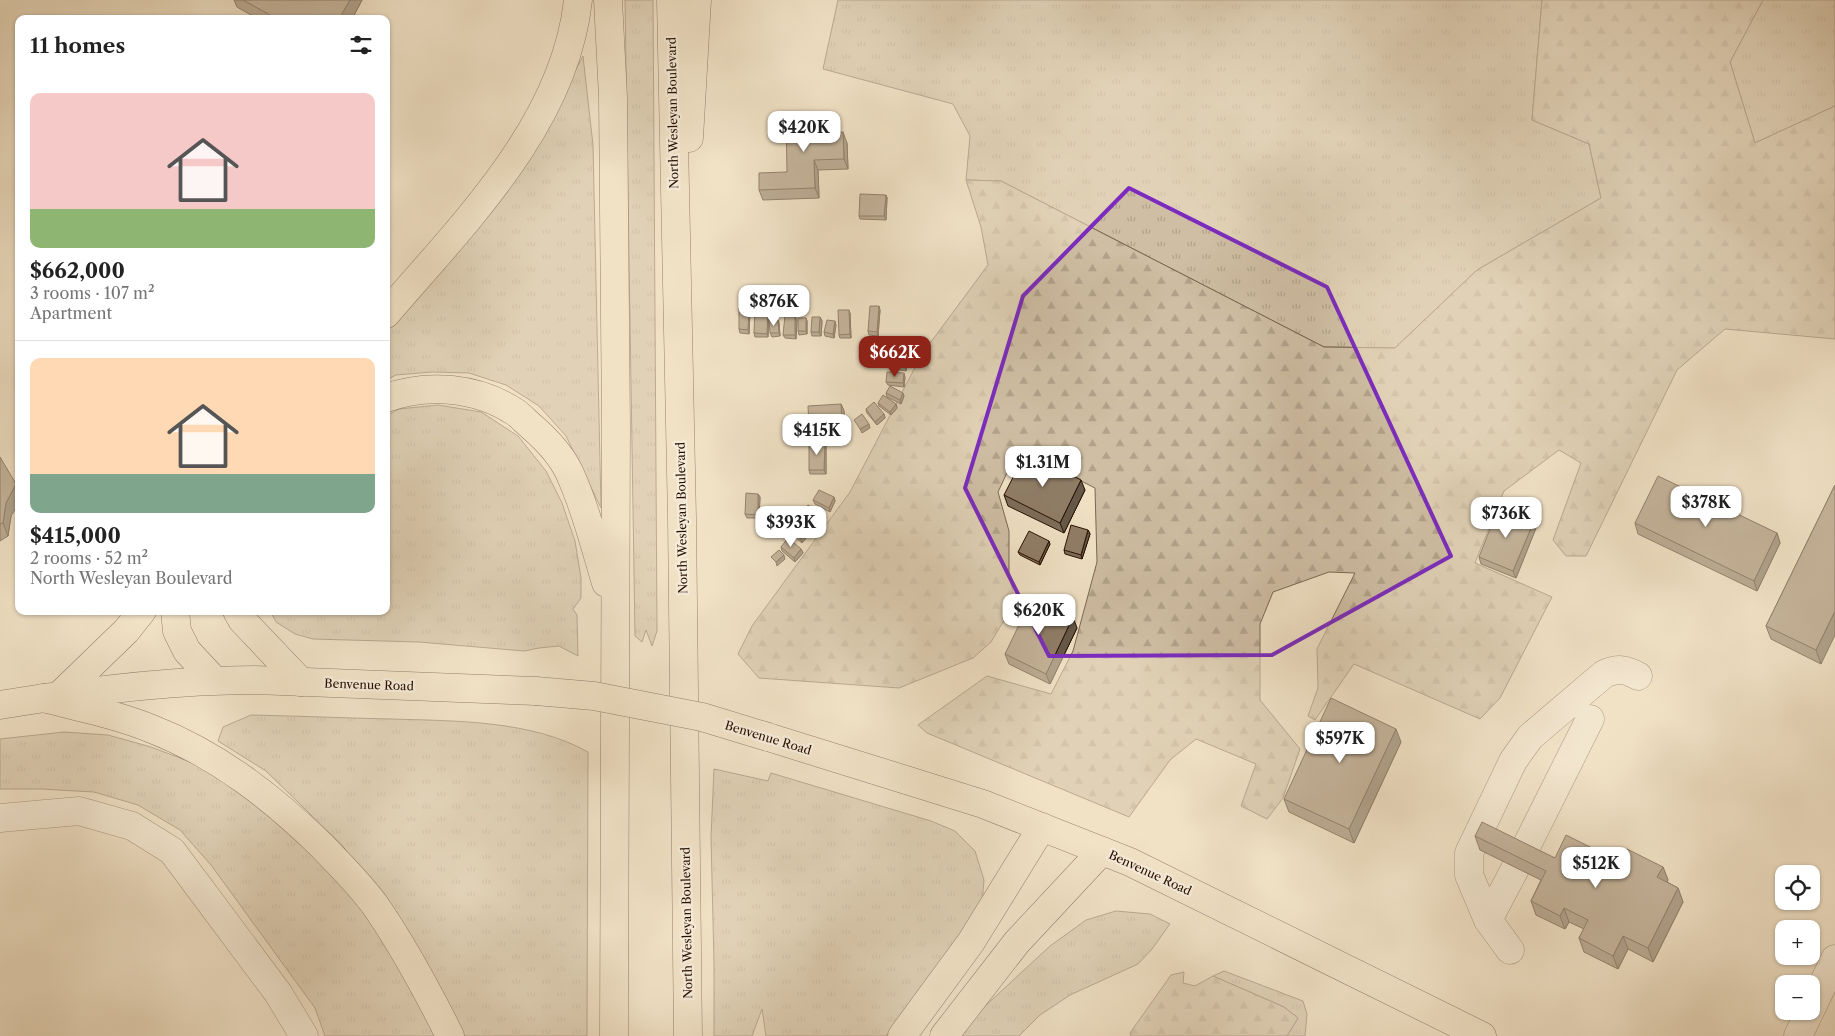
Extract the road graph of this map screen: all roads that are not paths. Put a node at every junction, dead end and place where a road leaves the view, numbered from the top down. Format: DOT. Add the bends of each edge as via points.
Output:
graph roads {
  1 [pos="578,0"];
  2 [pos="608,0"];
  3 [pos="670,0"];
  4 [pos="697,0"];
  5 [pos="676,277"];
  6 [pos="390,310"];
  7 [pos="390,397"];
  8 [pos="614,609"];
  9 [pos="139,615"];
  10 [pos="175,615"];
  11 [pos="240,615"];
  12 [pos="1638,676"];
  13 [pos="214,680"];
  14 [pos="301,682"];
  15 [pos="52,696"];
  16 [pos="0,705"];
  17 [pos="1590,719"];
  18 [pos="0,818"];
  19 [pos="1042,827"];
  20 [pos="1102,851"];
  21 [pos="1488,920"];
  22 [pos="1510,950"];
  23 [pos="687,954"];
  24 [pos="1835,959"];
  25 [pos="1820,991"];
  26 [pos="1806,1020"];
  27 [pos="304,1036"];
  28 [pos="450,1036"];
  29 [pos="614,1036"];
  30 [pos="688,1036"];
  31 [pos="694,1036"];
  32 [pos="902,1036"];
  33 [pos="944,1036"];
  34 [pos="1482,1036"];
  35 [pos="1798,1036"];
  1 -- 6 [label="main road" via="562,67 533,129 495,185"];
  2 -- 8 [label="main road" via="613,107"];
  3 -- 5 [label="main road, North Wesleyan Boulevard"];
  4 -- 5 [label="main road" via="692,101"];
  5 -- 23 [label="main road, North Wesleyan Boulevard"];
  7 -- 8 [label="main road" via="410,391 443,389 479,394 515,412 548,440 570,473"];
  8 -- 29 [label="main road"];
  9 -- 15 [label="main road" via="126,631"];
  10 -- 13 [label="main road" via="176,631 187,651"];
  11 -- 14 [label="main road"];
  12 -- 21 [label="street" via="1624,669 1604,674 1530,737 1513,762 1469,853 1469,875"];
  13 -- 14 [label="main road, Benvenue Road"];
  13 -- 15 [label="main road, Benvenue Road"];
  14 -- 19 [label="main road, Benvenue Road, bridge" via="536,691 594,696 693,715 983,804"];
  15 -- 16 [label="main road, Benvenue Road"];
  15 -- 28 [label="main road" via="151,728 195,749 226,767 288,813 347,870 376,907 424,984"];
  17 -- 21 [label="street"];
  18 -- 27 [label="street" via="79,811 132,826 172,851 278,993"];
  19 -- 20 [label="main road, Benvenue Road"];
  19 -- 32 [label="main road" via="972,942"];
  20 -- 33 [label="main road" via="1017,942"];
  20 -- 34 [label="main road, Benvenue Road"];
  21 -- 22 [label="street"];
  23 -- 30 [label="main road, North Wesleyan Boulevard"];
  23 -- 31 [label="main road"];
  24 -- 25 [label="street"];
  26 -- 35 [label="street"];
}
